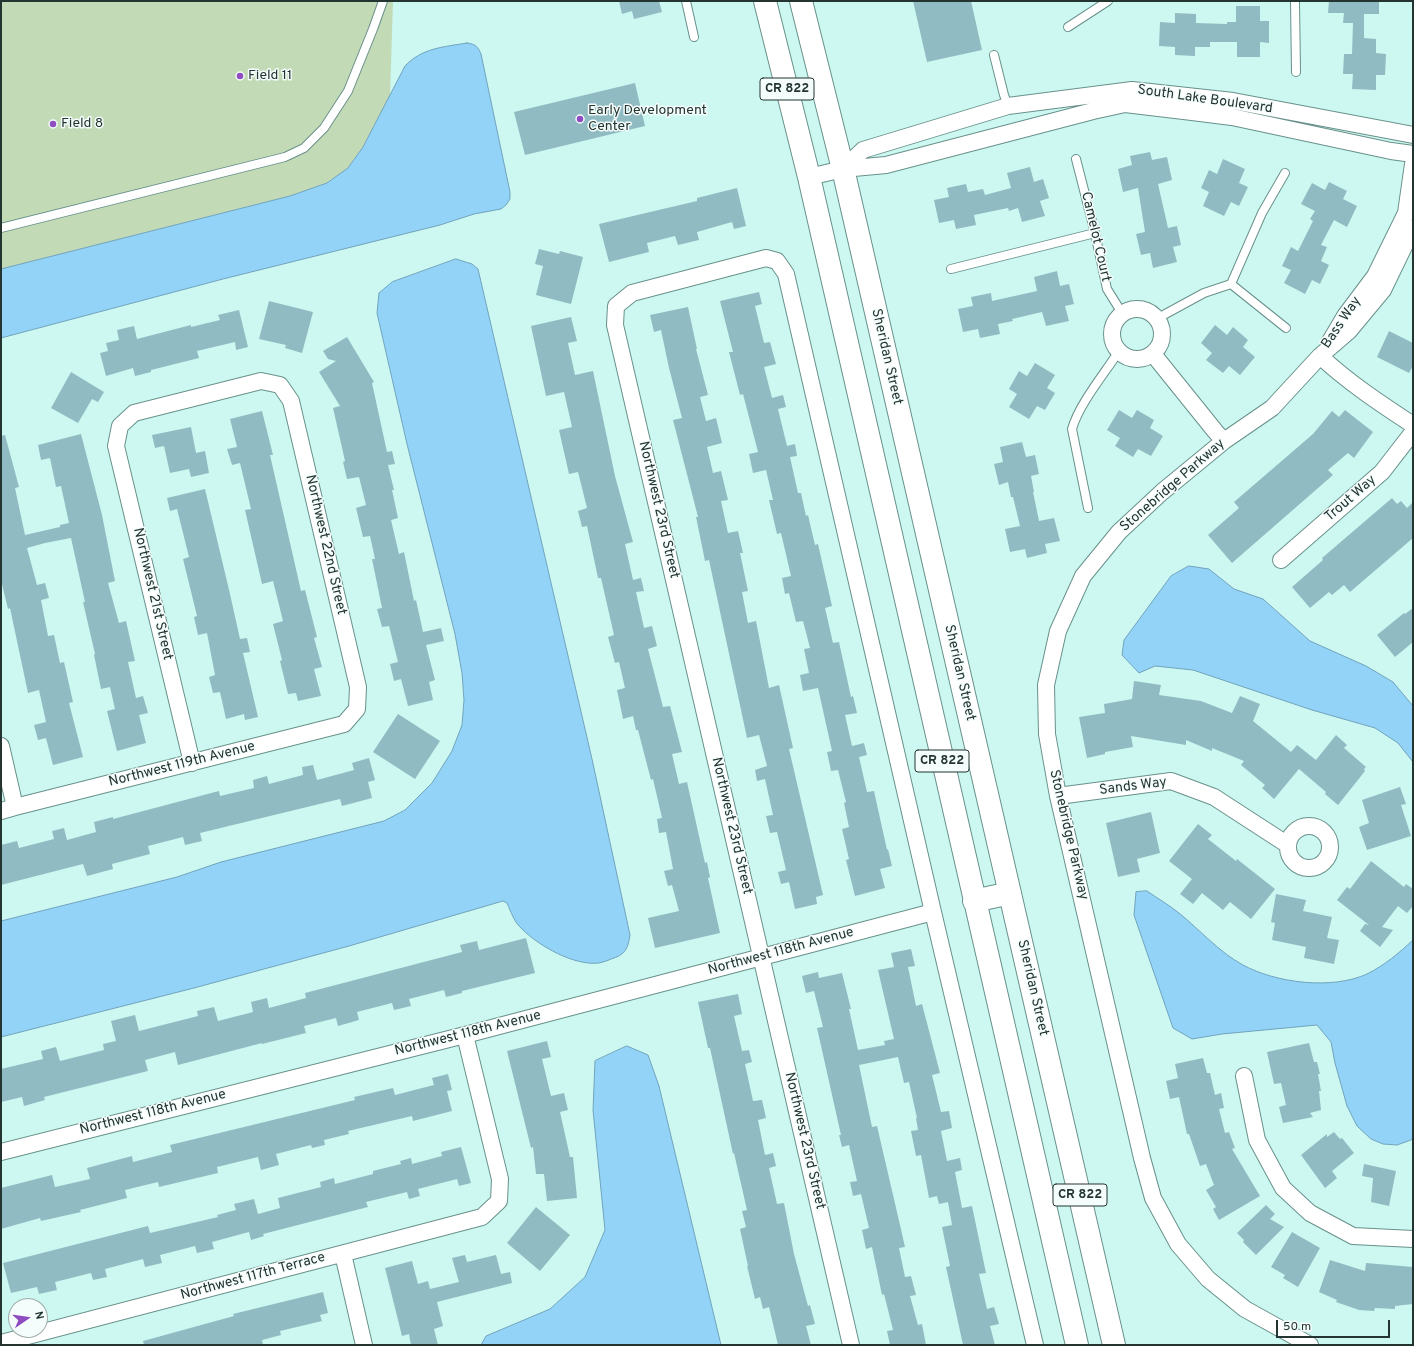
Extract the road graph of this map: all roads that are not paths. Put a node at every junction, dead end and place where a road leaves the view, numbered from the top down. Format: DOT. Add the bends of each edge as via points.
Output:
graph roads {
  1 [pos="383,1"];
  2 [pos="686,1"];
  3 [pos="765,1"];
  4 [pos="801,1"];
  5 [pos="1108,1"];
  6 [pos="1295,1"];
  7 [pos="1068,27"];
  8 [pos="694,37"];
  9 [pos="994,55"];
  10 [pos="1296,72"];
  11 [pos="1008,106"];
  12 [pos="1413,135"];
  13 [pos="1413,154"];
  14 [pos="1076,159"];
  15 [pos="1413,164"];
  16 [pos="843,169"];
  17 [pos="1285,173"];
  18 [pos="809,177"];
  19 [pos="1,228"];
  20 [pos="1413,228"];
  21 [pos="1095,233"];
  22 [pos="951,269"];
  23 [pos="1231,284"];
  24 [pos="1122,313"];
  25 [pos="1158,318"];
  26 [pos="1286,328"];
  27 [pos="1119,351"];
  28 [pos="1153,354"];
  29 [pos="1320,356"];
  30 [pos="280,385"];
  31 [pos="1413,425"];
  32 [pos="1413,432"];
  33 [pos="1224,441"];
  34 [pos="1088,508"];
  35 [pos="1281,560"];
  36 [pos="357,709"];
  37 [pos="1,746"];
  38 [pos="192,762"];
  39 [pos="1058,796"];
  40 [pos="8,809"];
  41 [pos="1288,845"];
  42 [pos="1010,893"];
  43 [pos="974,901"];
  44 [pos="933,912"];
  45 [pos="762,958"];
  46 [pos="465,1035"];
  47 [pos="1244,1076"];
  48 [pos="1,1152"];
  49 [pos="1413,1239"];
  50 [pos="343,1254"];
  51 [pos="1,1343"];
  52 [pos="364,1345"];
  53 [pos="851,1345"];
  54 [pos="1035,1345"];
  55 [pos="1077,1345"];
  56 [pos="1114,1345"];
  57 [pos="1310,1345"];
  1 -- 19 [label="lane" via="348,91 324,128 304,148 285,157"];
  2 -- 8 [label="lane"];
  3 -- 18 [label="main road, CR 822"];
  4 -- 16 [label="main road, Sheridan Street / CR 822"];
  5 -- 7 [label="lane"];
  6 -- 10 [label="lane"];
  9 -- 11 [label="lane"];
  11 -- 12 [label="street, South Lake Boulevard" via="1132,90 1233,102"];
  11 -- 16 [label="street, South Lake Boulevard" via="862,150"];
  13 -- 16 [label="street, South Lake Boulevard" via="1232,118 1125,104 886,165"];
  14 -- 21 [label="lane, Camelot Court"];
  15 -- 29 [label="street, Bass Way" via="1406,213 1375,276 1345,316"];
  16 -- 18 [label="street, South Lake Boulevard"];
  16 -- 42 [label="main road, Sheridan Street / CR 822"];
  17 -- 23 [label="lane" via="1262,213"];
  18 -- 43 [label="main road, CR 822"];
  20 -- 29 [label="street, Bass Way" via="1383,290 1349,331"];
  21 -- 22 [label="lane"];
  21 -- 24 [label="lane, Camelot Court" via="1107,289"];
  23 -- 25 [label="lane" via="1204,293"];
  23 -- 26 [label="lane"];
  24 -- 25 [label="street" via="1131,308 1141,308"];
  24 -- 27 [label="street" via="1115,320 1112,330 1112,340"];
  25 -- 28 [label="street" via="1163,337 1160,347"];
  27 -- 28 [label="street" via="1124,356 1134,359 1144,359"];
  27 -- 34 [label="lane" via="1081,409 1072,429"];
  28 -- 33 [label="street"];
  29 -- 31 [label="street" via="1366,393"];
  29 -- 33 [label="street, Stonebridge Parkway" via="1272,408"];
  30 -- 36 [label="street, Northwest 22nd Street" via="291,401 358,687"];
  30 -- 38 [label="street, Northwest 21st Street" via="261,381 134,414 120,426 116,446"];
  32 -- 35 [label="street, Trout Way" via="1382,472"];
  33 -- 39 [label="street, Stonebridge Parkway" via="1162,492 1119,532 1083,576 1058,631 1046,685 1046,734"];
  36 -- 38 [label="street, Northwest 119th Avenue" via="344,724"];
  37 -- 40 [label="street"];
  38 -- 40 [label="street, Northwest 119th Avenue"];
  39 -- 41 [label="street, Sands Way" via="1171,781 1214,797"];
  39 -- 57 [label="street, Stonebridge Parkway" via="1153,1198 1178,1244 1208,1279 1245,1309"];
  42 -- 43 [label="main road"];
  42 -- 56 [label="main road, Sheridan Street / CR 822"];
  43 -- 55 [label="main road, CR 822"];
  44 -- 45 [label="street, Northwest 118th Avenue"];
  44 -- 45 [label="street, Northwest 23rd Street" via="786,274 777,261 766,258 632,293 616,306 615,324"];
  44 -- 54 [label="street"];
  45 -- 46 [label="street, Northwest 118th Avenue"];
  45 -- 53 [label="street, Northwest 23rd Street"];
  46 -- 48 [label="street, Northwest 118th Avenue"];
  46 -- 50 [label="street, Northwest 117th Terrace" via="500,1179 499,1201 482,1217"];
  47 -- 49 [label="street" via="1257,1140 1283,1188 1310,1213 1353,1236"];
  50 -- 51 [label="street, Northwest 117th Terrace"];
  50 -- 52 [label="street"];
}
